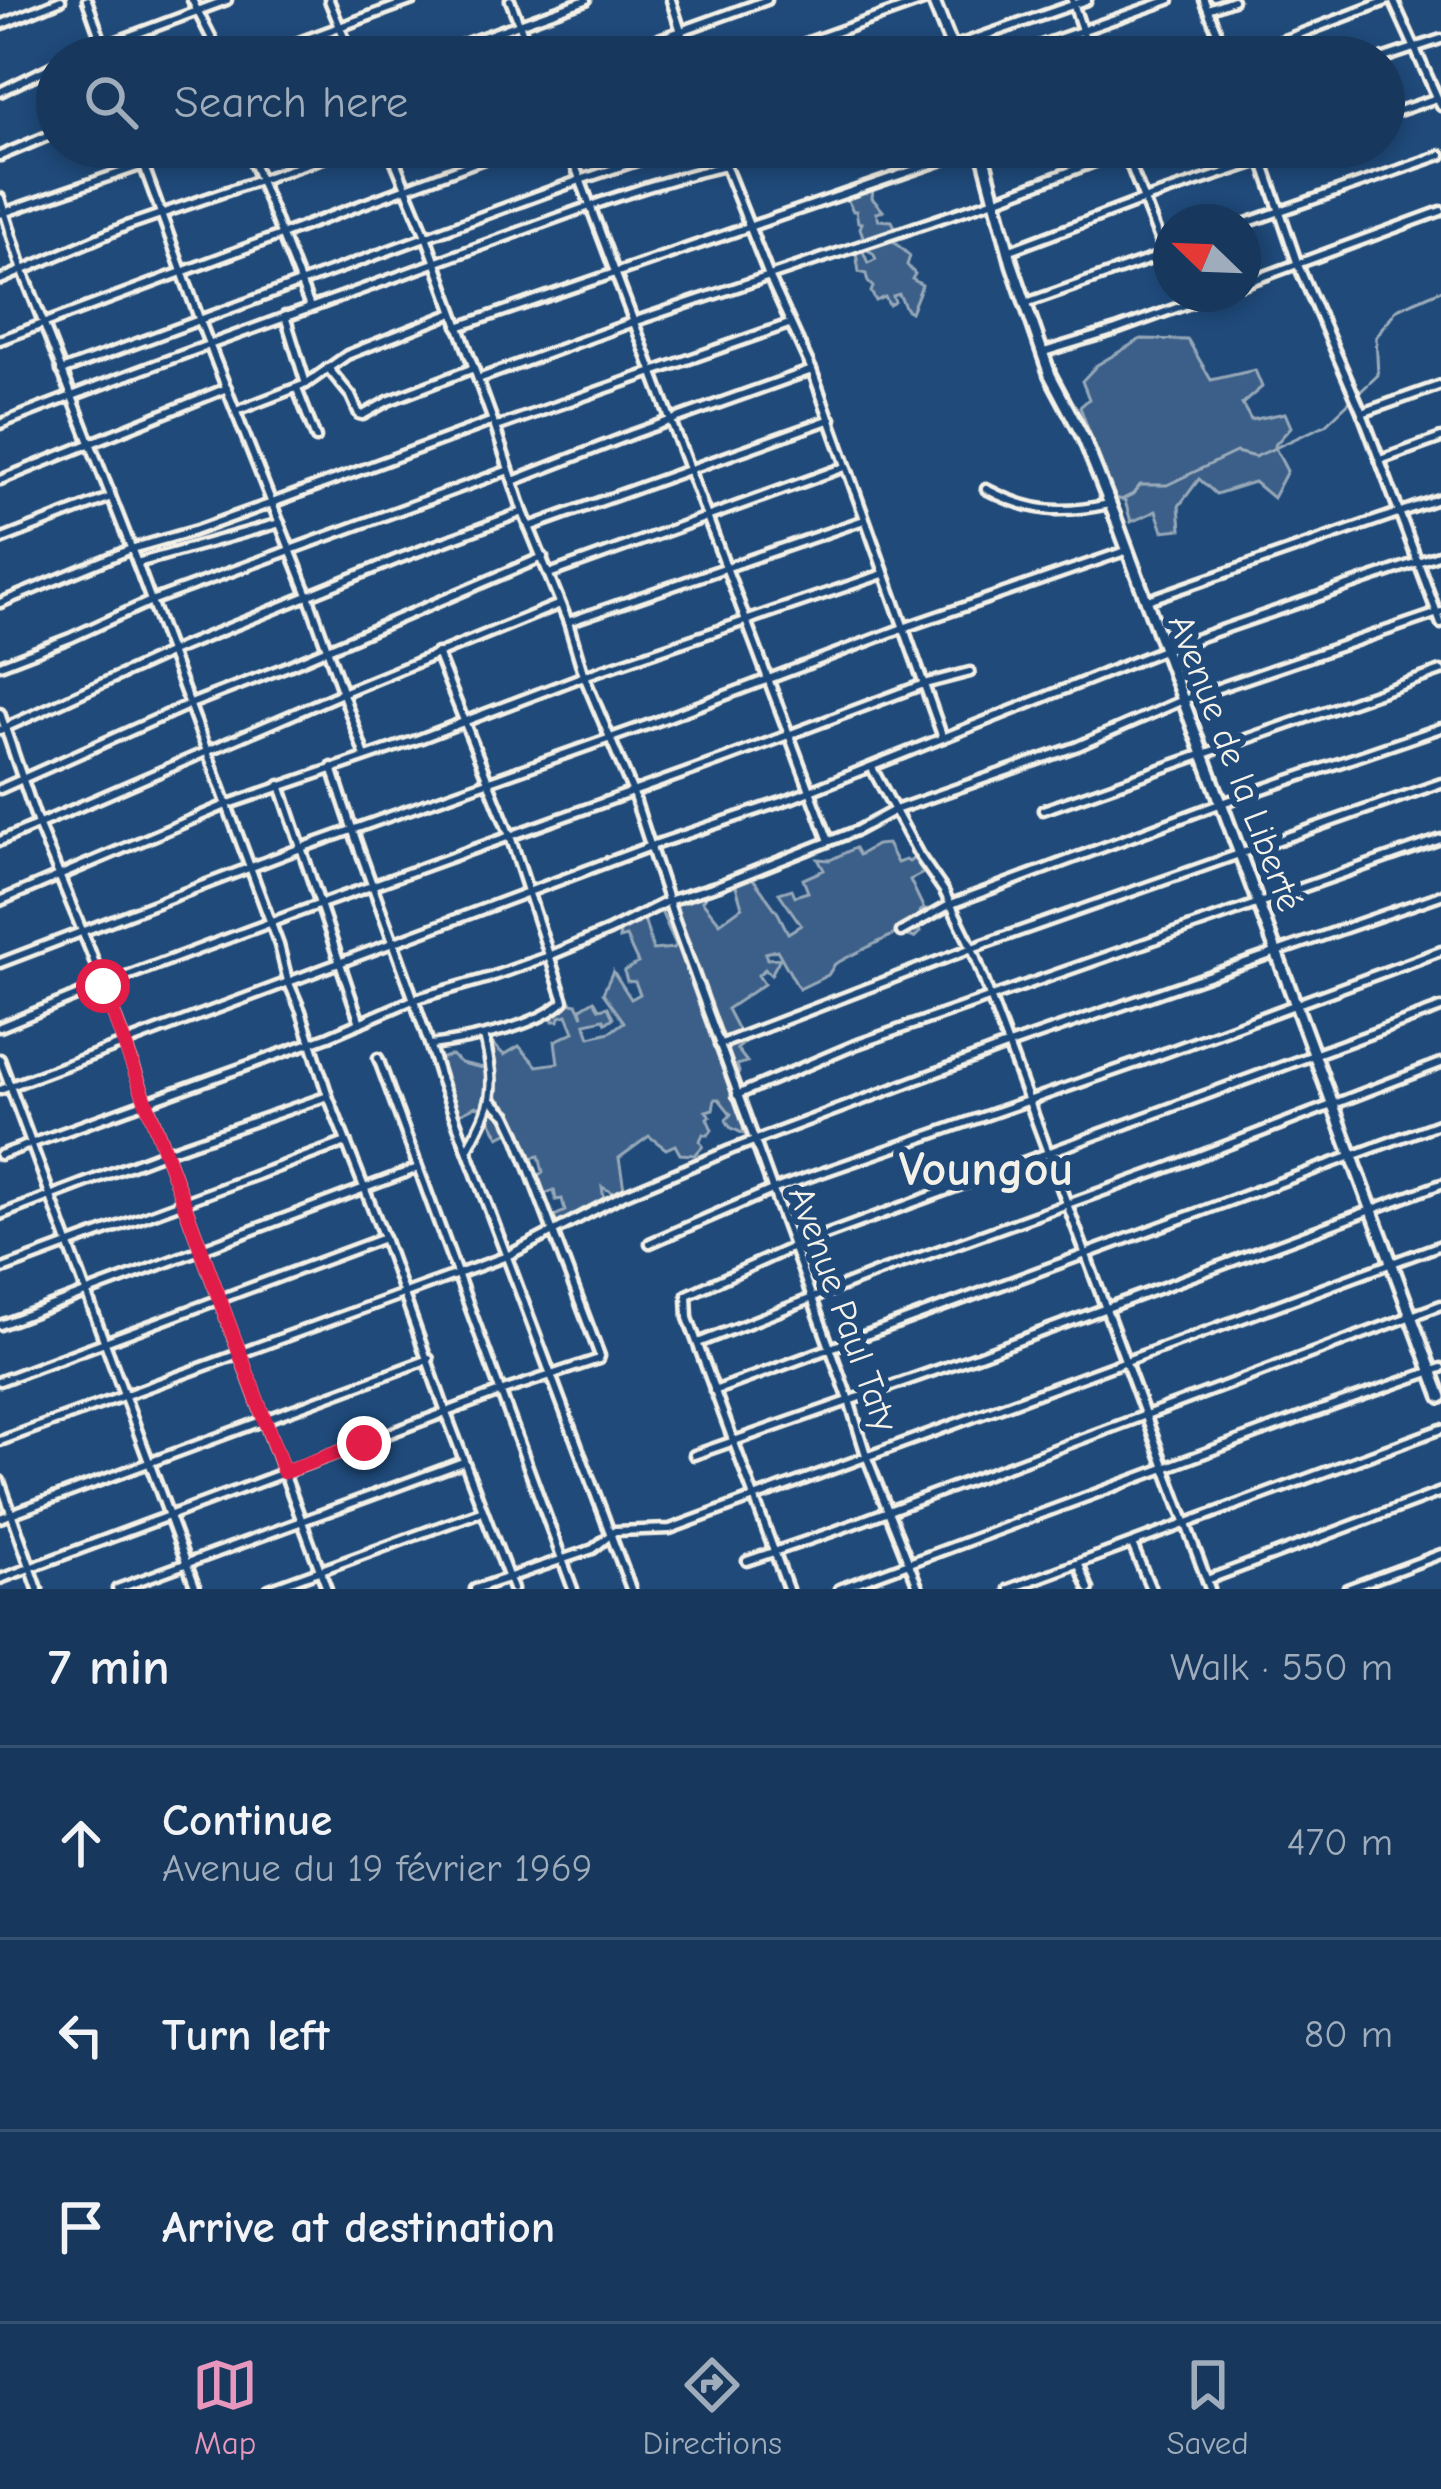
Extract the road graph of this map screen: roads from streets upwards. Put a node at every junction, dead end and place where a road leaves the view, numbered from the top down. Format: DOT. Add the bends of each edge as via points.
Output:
graph roads {
  1 [pos="61,0"];
  2 [pos="87,0"];
  3 [pos="192,0"];
  4 [pos="227,0"];
  5 [pos="329,0"];
  6 [pos="413,0"];
  7 [pos="510,0"];
  8 [pos="586,0"];
  9 [pos="671,0"];
  10 [pos="767,0"];
  11 [pos="930,0"];
  12 [pos="1087,0"];
  13 [pos="1169,0"];
  14 [pos="1204,0"];
  15 [pos="1233,0"];
  16 [pos="1391,0"];
  17 [pos="1072,2"];
  18 [pos="1208,9"];
  19 [pos="196,10"];
  20 [pos="518,22"];
  21 [pos="0,25"];
  22 [pos="339,26"];
  23 [pos="682,31"];
  24 [pos="1081,31"];
  25 [pos="100,36"];
  26 [pos="125,36"];
  27 [pos="210,36"];
  28 [pos="313,36"];
  29 [pos="343,36"];
  30 [pos="482,36"];
  31 [pos="524,36"];
  32 [pos="668,36"];
  33 [pos="683,36"];
  34 [pos="826,36"];
  35 [pos="947,36"];
  36 [pos="992,36"];
  37 [pos="1067,36"];
  38 [pos="1083,36"];
  39 [pos="1219,36"];
  40 [pos="1295,36"];
  41 [pos="1441,39"];
  42 [pos="1414,47"];
  43 [pos="1405,50"];
  44 [pos="36,74"];
  45 [pos="0,92"];
  46 [pos="1440,100"];
  47 [pos="1405,110"];
  48 [pos="36,141"];
  49 [pos="1441,155"];
  50 [pos="0,156"];
  51 [pos="1405,167"];
  52 [pos="134,168"];
  53 [pos="144,168"];
  54 [pos="256,168"];
  55 [pos="297,168"];
  56 [pos="398,168"];
  57 [pos="460,168"];
  58 [pos="576,168"];
  59 [pos="616,168"];
  60 [pos="716,168"];
  61 [pos="726,168"];
  62 [pos="920,168"];
  63 [pos="986,168"];
  64 [pos="1076,168"];
  65 [pos="1134,168"];
  66 [pos="1238,168"];
  67 [pos="1265,168"];
  68 [pos="1403,168"];
  69 [pos="580,180"];
  70 [pos="261,181"];
  71 [pos="406,188"];
  72 [pos="0,198"];
  73 [pos="994,200"];
  74 [pos="1143,200"];
  75 [pos="588,205"];
  76 [pos="1280,210"];
  77 [pos="1441,211"];
  78 [pos="3,213"];
  79 [pos="160,213"];
  80 [pos="1261,217"];
  81 [pos="1153,221"];
  82 [pos="750,227"];
  83 [pos="282,235"];
  84 [pos="426,236"];
  85 [pos="1008,251"];
  86 [pos="1153,258"];
  87 [pos="434,261"];
  88 [pos="1298,265"];
  89 [pos="23,271"];
  90 [pos="182,271"];
  91 [pos="617,274"];
  92 [pos="769,276"];
  93 [pos="1261,278"];
  94 [pos="0,280"];
  95 [pos="301,283"];
  96 [pos="1026,303"];
  97 [pos="310,308"];
  98 [pos="1164,312"];
  99 [pos="453,313"];
  100 [pos="285,316"];
  101 [pos="200,321"];
  102 [pos="633,322"];
  103 [pos="43,323"];
  104 [pos="790,324"];
  105 [pos="458,327"];
  106 [pos="0,340"];
  107 [pos="209,343"];
  108 [pos="1044,352"];
  109 [pos="328,368"];
  110 [pos="474,368"];
  111 [pos="812,370"];
  112 [pos="61,371"];
  113 [pos="653,372"];
  114 [pos="478,379"];
  115 [pos="306,384"];
  116 [pos="1441,386"];
  117 [pos="227,388"];
  118 [pos="296,389"];
  119 [pos="70,396"];
  120 [pos="236,411"];
  121 [pos="1362,413"];
  122 [pos="831,419"];
  123 [pos="671,421"];
  124 [pos="0,424"];
  125 [pos="495,424"];
  126 [pos="316,438"];
  127 [pos="1441,438"];
  128 [pos="91,444"];
  129 [pos="1380,460"];
  130 [pos="846,467"];
  131 [pos="509,470"];
  132 [pos="689,470"];
  133 [pos="0,480"];
  134 [pos="513,481"];
  135 [pos="986,489"];
  136 [pos="111,497"];
  137 [pos="1441,498"];
  138 [pos="272,503"];
  139 [pos="1110,504"];
  140 [pos="523,512"];
  141 [pos="1399,512"];
  142 [pos="707,518"];
  143 [pos="864,520"];
  144 [pos="280,523"];
  145 [pos="529,527"];
  146 [pos="0,541"];
  147 [pos="131,549"];
  148 [pos="290,550"];
  149 [pos="1127,550"];
  150 [pos="1441,554"];
  151 [pos="543,557"];
  152 [pos="1418,562"];
  153 [pos="137,563"];
  154 [pos="727,568"];
  155 [pos="549,574"];
  156 [pos="883,574"];
  157 [pos="308,596"];
  158 [pos="151,601"];
  159 [pos="1145,601"];
  160 [pos="0,603"];
  161 [pos="560,604"];
  162 [pos="1439,613"];
  163 [pos="568,622"];
  164 [pos="746,622"];
  165 [pos="1441,624"];
  166 [pos="903,628"];
  167 [pos="326,647"];
  168 [pos="1163,650"];
  169 [pos="436,653"];
  170 [pos="169,654"];
  171 [pos="0,665"];
  172 [pos="1441,671"];
  173 [pos="970,672"];
  174 [pos="584,676"];
  175 [pos="767,678"];
  176 [pos="924,684"];
  177 [pos="342,693"];
  178 [pos="1183,700"];
  179 [pos="188,705"];
  180 [pos="0,713"];
  181 [pos="465,722"];
  182 [pos="1441,728"];
  183 [pos="2,729"];
  184 [pos="789,736"];
  185 [pos="610,737"];
  186 [pos="943,738"];
  187 [pos="207,752"];
  188 [pos="1204,754"];
  189 [pos="364,756"];
  190 [pos="332,767"];
  191 [pos="872,767"];
  192 [pos="22,778"];
  193 [pos="487,780"];
  194 [pos="1441,783"];
  195 [pos="280,785"];
  196 [pos="0,788"];
  197 [pos="632,790"];
  198 [pos="809,792"];
  199 [pos="1222,803"];
  200 [pos="226,805"];
  201 [pos="895,810"];
  202 [pos="1042,810"];
  203 [pos="38,824"];
  204 [pos="352,831"];
  205 [pos="510,836"];
  206 [pos="1441,839"];
  207 [pos="0,841"];
  208 [pos="830,841"];
  209 [pos="651,846"];
  210 [pos="301,848"];
  211 [pos="1242,854"];
  212 [pos="249,868"];
  213 [pos="59,875"];
  214 [pos="374,886"];
  215 [pos="530,891"];
  216 [pos="1441,896"];
  217 [pos="1258,901"];
  218 [pos="0,902"];
  219 [pos="668,902"];
  220 [pos="322,904"];
  221 [pos="951,904"];
  222 [pos="270,923"];
  223 [pos="82,930"];
  224 [pos="901,932"];
  225 [pos="394,942"];
  226 [pos="972,948"];
  227 [pos="1441,952"];
  228 [pos="1278,953"];
  229 [pos="549,956"];
  230 [pos="340,961"];
  231 [pos="0,963"];
  232 [pos="288,981"];
  233 [pos="103,986"];
  234 [pos="989,998"];
  235 [pos="415,999"];
  236 [pos="1297,1004"];
  237 [pos="1441,1008"];
  238 [pos="359,1023"];
  239 [pos="0,1028"];
  240 [pos="484,1036"];
  241 [pos="124,1042"];
  242 [pos="309,1042"];
  243 [pos="719,1045"];
  244 [pos="430,1046"];
  245 [pos="1006,1046"];
  246 [pos="1316,1056"];
  247 [pos="378,1058"];
  248 [pos="0,1059"];
  249 [pos="1441,1063"];
  250 [pos="9,1086"];
  251 [pos="0,1090"];
  252 [pos="737,1095"];
  253 [pos="328,1096"];
  254 [pos="146,1100"];
  255 [pos="491,1101"];
  256 [pos="1027,1102"];
  257 [pos="1333,1102"];
  258 [pos="1441,1123"];
  259 [pos="347,1142"];
  260 [pos="755,1142"];
  261 [pos="32,1143"];
  262 [pos="468,1149"];
  263 [pos="166,1152"];
  264 [pos="1048,1153"];
  265 [pos="1353,1154"];
  266 [pos="0,1155"];
  267 [pos="418,1168"];
  268 [pos="1441,1184"];
  269 [pos="365,1189"];
  270 [pos="772,1190"];
  271 [pos="51,1197"];
  272 [pos="182,1201"];
  273 [pos="1067,1203"];
  274 [pos="1372,1209"];
  275 [pos="0,1215"];
  276 [pos="554,1232"];
  277 [pos="384,1238"];
  278 [pos="650,1243"];
  279 [pos="70,1244"];
  280 [pos="1441,1246"];
  281 [pos="793,1247"];
  282 [pos="200,1251"];
  283 [pos="1087,1255"];
  284 [pos="507,1256"];
  285 [pos="1393,1264"];
  286 [pos="0,1270"];
  287 [pos="459,1273"];
  288 [pos="403,1293"];
  289 [pos="88,1294"];
  290 [pos="813,1299"];
  291 [pos="220,1300"];
  292 [pos="1441,1305"];
  293 [pos="1107,1308"];
  294 [pos="1411,1316"];
  295 [pos="0,1325"];
  296 [pos="106,1341"];
  297 [pos="698,1342"];
  298 [pos="830,1346"];
  299 [pos="241,1355"];
  300 [pos="429,1359"];
  301 [pos="1127,1363"];
  302 [pos="1436,1370"];
  303 [pos="550,1375"];
  304 [pos="0,1381"];
  305 [pos="714,1391"];
  306 [pos="500,1392"];
  307 [pos="125,1396"];
  308 [pos="1441,1397"];
  309 [pos="849,1400"];
  310 [pos="446,1413"];
  311 [pos="1146,1416"];
  312 [pos="265,1421"];
  313 [pos="1441,1430"];
  314 [pos="732,1441"];
  315 [pos="0,1442"];
  316 [pos="694,1455"];
  317 [pos="867,1458"];
  318 [pos="151,1462"];
  319 [pos="464,1462"];
  320 [pos="1167,1469"];
  321 [pos="284,1472"];
  322 [pos="0,1481"];
  323 [pos="1441,1492"];
  324 [pos="754,1497"];
  325 [pos="483,1511"];
  326 [pos="889,1511"];
  327 [pos="11,1513"];
  328 [pos="168,1515"];
  329 [pos="0,1518"];
  330 [pos="302,1522"];
  331 [pos="1186,1524"];
  332 [pos="610,1536"];
  333 [pos="1132,1544"];
  334 [pos="773,1552"];
  335 [pos="1441,1554"];
  336 [pos="561,1558"];
  337 [pos="747,1561"];
  338 [pos="908,1564"];
  339 [pos="186,1565"];
  340 [pos="1078,1565"];
  341 [pos="31,1569"];
  342 [pos="321,1570"];
  343 [pos="508,1576"];
  344 [pos="0,1579"];
  345 [pos="1035,1585"];
  346 [pos="1209,1585"];
  347 [pos="38,1589"];
  348 [pos="117,1589"];
  349 [pos="196,1589"];
  350 [pos="268,1589"];
  351 [pos="327,1589"];
  352 [pos="475,1589"];
  353 [pos="513,1589"];
  354 [pos="573,1589"];
  355 [pos="632,1589"];
  356 [pos="788,1589"];
  357 [pos="838,1589"];
  358 [pos="919,1589"];
  359 [pos="1010,1589"];
  360 [pos="1089,1589"];
  361 [pos="1151,1589"];
  362 [pos="1347,1589"];
  1 -- 21 [label="street"];
  2 -- 25 [label="street"];
  3 -- 19 [label="street"];
  4 -- 19 [label="street"];
  5 -- 22 [label="street"];
  6 -- 22 [label="street"];
  7 -- 20 [label="street"];
  8 -- 20 [label="street"];
  9 -- 23 [label="street"];
  10 -- 23 [label="street"];
  11 -- 34 [label="street"];
  11 -- 35 [label="street"];
  12 -- 17 [label="street"];
  13 -- 24 [label="street"];
  14 -- 18 [label="street"];
  15 -- 18 [label="street"];
  16 -- 40 [label="street"];
  16 -- 42 [label="street"];
  17 -- 24 [label="street"];
  17 -- 36 [label="street"];
  18 -- 39 [label="street"];
  19 -- 26 [label="street"];
  19 -- 27 [label="street"];
  20 -- 30 [label="street"];
  20 -- 31 [label="street"];
  22 -- 28 [label="street"];
  22 -- 29 [label="street"];
  23 -- 32 [label="street"];
  23 -- 33 [label="street"];
  24 -- 37 [label="street"];
  24 -- 38 [label="street"];
  41 -- 42 [label="street"];
  42 -- 43 [label="street"];
  42 -- 46 [label="street"];
  44 -- 45 [label="street"];
  46 -- 47 [label="street"];
  48 -- 50 [label="street"];
  49 -- 51 [label="street"];
  52 -- 78 [label="street"];
  53 -- 79 [label="street"];
  54 -- 70 [label="street"];
  55 -- 70 [label="street"];
  56 -- 71 [label="street, Avenue Paul Taty"];
  57 -- 71 [label="street"];
  58 -- 69 [label="street"];
  59 -- 69 [label="street"];
  60 -- 75 [label="street"];
  61 -- 82 [label="street"];
  62 -- 82 [label="street"];
  63 -- 73 [label="street, Avenue de la Liberté"];
  64 -- 73 [label="street"];
  65 -- 74 [label="street"];
  66 -- 74 [label="street"];
  67 -- 76 [label="street"];
  68 -- 76 [label="street"];
  69 -- 75 [label="street"];
  69 -- 84 [label="street"];
  70 -- 79 [label="street"];
  70 -- 83 [label="street"];
  71 -- 83 [label="street"];
  71 -- 84 [label="street, Avenue Paul Taty"];
  72 -- 78 [label="street"];
  73 -- 85 [label="street, Avenue de la Liberté"];
  73 -- 92 [label="street"];
  74 -- 81 [label="street"];
  74 -- 85 [label="street"];
  75 -- 87 [label="street"];
  75 -- 91 [label="street"];
  76 -- 80 [label="street"];
  76 -- 88 [label="street"];
  77 -- 88 [label="street"];
  78 -- 89 [label="street"];
  79 -- 89 [label="street"];
  79 -- 90 [label="street"];
  82 -- 91 [label="street"];
  82 -- 92 [label="street"];
  83 -- 90 [label="street"];
  83 -- 95 [label="street"];
  84 -- 87 [label="street, Avenue Paul Taty"];
  84 -- 95 [label="street"];
  85 -- 96 [label="street, Avenue de la Liberté"];
  86 -- 96 [label="street"];
  87 -- 97 [label="street"];
  87 -- 99 [label="street, Avenue Paul Taty"];
  88 -- 93 [label="street"];
  88 -- 121 [label="street"];
  89 -- 94 [label="street"];
  89 -- 103 [label="street"];
  90 -- 101 [label="street"];
  90 -- 103 [label="street"];
  91 -- 102 [label="street"];
  91 -- 105 [label="street"];
  92 -- 102 [label="street"];
  92 -- 104 [label="street"];
  95 -- 97 [label="street"];
  95 -- 101 [label="street"];
  96 -- 108 [label="street, Avenue de la Liberté"];
  97 -- 100 [label="street"];
  98 -- 108 [label="street"];
  99 -- 105 [label="street, Avenue Paul Taty"];
  99 -- 109 [label="street"];
  100 -- 107 [label="street"];
  100 -- 115 [label="street"];
  101 -- 107 [label="street"];
  101 -- 112 [label="street"];
  102 -- 113 [label="street"];
  102 -- 114 [label="street"];
  103 -- 106 [label="street"];
  103 -- 112 [label="street"];
  104 -- 111 [label="street"];
  104 -- 113 [label="street"];
  105 -- 110 [label="street, Avenue Paul Taty"];
  107 -- 117 [label="street"];
  107 -- 119 [label="street"];
  108 -- 139 [label="street, Avenue de la Liberté"];
  109 -- 110 [label="street" via="363,415"];
  109 -- 115 [label="street"];
  110 -- 114 [label="street, Avenue Paul Taty"];
  111 -- 122 [label="street"];
  111 -- 123 [label="street"];
  112 -- 119 [label="street"];
  113 -- 123 [label="street"];
  113 -- 125 [label="street"];
  114 -- 125 [label="street, Avenue Paul Taty"];
  115 -- 118 [label="street"];
  116 -- 121 [label="street"];
  117 -- 120 [label="street"];
  117 -- 128 [label="street"];
  118 -- 120 [label="street"];
  118 -- 126 [label="street"];
  119 -- 124 [label="street"];
  119 -- 128 [label="street"];
  120 -- 138 [label="street"];
  121 -- 129 [label="street"];
  122 -- 130 [label="street"];
  122 -- 132 [label="street"];
  123 -- 132 [label="street"];
  123 -- 134 [label="street"];
  125 -- 131 [label="street, Avenue Paul Taty"];
  125 -- 138 [label="street"];
  127 -- 129 [label="street"];
  128 -- 133 [label="street"];
  128 -- 136 [label="street"];
  129 -- 141 [label="street"];
  130 -- 142 [label="street"];
  130 -- 143 [label="street"];
  131 -- 134 [label="street, Avenue Paul Taty"];
  131 -- 148 [label="street"];
  132 -- 142 [label="street"];
  132 -- 145 [label="street"];
  134 -- 140 [label="street, Avenue Paul Taty"];
  135 -- 139 [label="street" via="1044,510"];
  136 -- 146 [label="street"];
  136 -- 147 [label="street"];
  137 -- 141 [label="street"];
  138 -- 144 [label="street"];
  138 -- 147 [label="street"];
  139 -- 149 [label="street, Avenue de la Liberté"];
  140 -- 145 [label="street, Avenue Paul Taty"];
  140 -- 157 [label="street"];
  141 -- 152 [label="street"];
  141 -- 159 [label="street"];
  142 -- 154 [label="street"];
  142 -- 155 [label="street"];
  143 -- 154 [label="street"];
  143 -- 156 [label="street"];
  144 -- 148 [label="street"];
  144 -- 153 [label="street"];
  145 -- 151 [label="street, Avenue Paul Taty"];
  147 -- 153 [label="street"];
  147 -- 160 [label="street"];
  148 -- 157 [label="street"];
  148 -- 158 [label="street"];
  149 -- 159 [label="street, Avenue de la Liberté"];
  149 -- 166 [label="street"];
  150 -- 152 [label="street"];
  151 -- 155 [label="street, Avenue Paul Taty"];
  151 -- 167 [label="street"];
  152 -- 162 [label="street"];
  152 -- 168 [label="street"];
  153 -- 158 [label="street"];
  154 -- 163 [label="street"];
  154 -- 164 [label="street"];
  155 -- 161 [label="street, Avenue Paul Taty"];
  156 -- 164 [label="street"];
  156 -- 166 [label="street"];
  157 -- 167 [label="street"];
  157 -- 170 [label="street"];
  158 -- 170 [label="street"];
  158 -- 171 [label="street"];
  159 -- 168 [label="street, Avenue de la Liberté"];
  161 -- 163 [label="street, Avenue Paul Taty"];
  161 -- 169 [label="street"];
  162 -- 165 [label="street"];
  162 -- 178 [label="street"];
  163 -- 174 [label="street, Avenue Paul Taty"];
  164 -- 174 [label="street"];
  164 -- 175 [label="street"];
  166 -- 175 [label="street"];
  166 -- 176 [label="street"];
  167 -- 177 [label="street"];
  167 -- 179 [label="street"];
  168 -- 178 [label="street, Avenue de la Liberté"];
  168 -- 186 [label="street"];
  169 -- 177 [label="street"];
  169 -- 181 [label="street"];
  170 -- 179 [label="street"];
  170 -- 183 [label="street"];
  172 -- 188 [label="street"];
  173 -- 176 [label="street"];
  174 -- 181 [label="street"];
  174 -- 185 [label="street, Avenue Paul Taty"];
  175 -- 184 [label="street"];
  175 -- 185 [label="street"];
  176 -- 184 [label="street"];
  176 -- 186 [label="street"];
  177 -- 187 [label="street"];
  177 -- 189 [label="street"];
  178 -- 188 [label="street, Avenue de la Liberté"];
  178 -- 201 [label="street"];
  179 -- 187 [label="street"];
  179 -- 192 [label="street"];
  180 -- 183 [label="street"];
  181 -- 189 [label="street"];
  181 -- 193 [label="street"];
  182 -- 199 [label="street"];
  183 -- 192 [label="street"];
  184 -- 197 [label="street"];
  184 -- 198 [label="street"];
  185 -- 193 [label="street"];
  185 -- 197 [label="street, Avenue Paul Taty"];
  186 -- 191 [label="street"];
  187 -- 200 [label="street"];
  187 -- 203 [label="street"];
  188 -- 199 [label="street, Avenue de la Liberté"];
  188 -- 202 [label="street"];
  189 -- 190 [label="street"];
  190 -- 195 [label="street"];
  190 -- 204 [label="street"];
  191 -- 198 [label="street"];
  191 -- 201 [label="street"];
  192 -- 196 [label="street"];
  192 -- 203 [label="street"];
  193 -- 204 [label="street"];
  193 -- 205 [label="street"];
  194 -- 211 [label="street"];
  195 -- 200 [label="street"];
  195 -- 210 [label="street"];
  197 -- 205 [label="street"];
  197 -- 209 [label="street, Avenue Paul Taty"];
  198 -- 208 [label="street"];
  198 -- 209 [label="street"];
  199 -- 211 [label="street, Avenue de la Liberté"];
  199 -- 221 [label="street"];
  200 -- 212 [label="street"];
  200 -- 213 [label="street"];
  201 -- 208 [label="street"];
  201 -- 221 [label="street"];
  203 -- 207 [label="street"];
  203 -- 213 [label="street"];
  204 -- 210 [label="street"];
  204 -- 214 [label="street"];
  205 -- 214 [label="street"];
  205 -- 215 [label="street"];
  206 -- 217 [label="street"];
  208 -- 219 [label="street"];
  209 -- 215 [label="street"];
  209 -- 219 [label="street, Avenue Paul Taty"];
  210 -- 212 [label="street"];
  210 -- 220 [label="street"];
  211 -- 217 [label="street, Avenue de la Liberté"];
  211 -- 226 [label="street"];
  212 -- 222 [label="street"];
  212 -- 223 [label="street"];
  213 -- 218 [label="street"];
  213 -- 223 [label="street"];
  214 -- 220 [label="street"];
  214 -- 225 [label="street"];
  215 -- 225 [label="street"];
  215 -- 229 [label="street"];
  216 -- 228 [label="street"];
  217 -- 228 [label="street, Avenue de la Liberté"];
  217 -- 234 [label="street"];
  219 -- 229 [label="street"];
  219 -- 243 [label="street, Avenue Paul Taty"];
  220 -- 222 [label="street"];
  220 -- 230 [label="street"];
  221 -- 224 [label="street"];
  221 -- 226 [label="street"];
  222 -- 232 [label="street"];
  222 -- 233 [label="street"];
  223 -- 231 [label="street"];
  223 -- 233 [label="street"];
  225 -- 230 [label="street"];
  225 -- 235 [label="street"];
  226 -- 234 [label="street"];
  226 -- 243 [label="street"];
  227 -- 236 [label="street"];
  228 -- 236 [label="street, Avenue de la Liberté"];
  228 -- 245 [label="street"];
  229 -- 235 [label="street"];
  229 -- 240 [label="street" via="562,1005"];
  230 -- 232 [label="street"];
  230 -- 238 [label="street"];
  232 -- 241 [label="street"];
  232 -- 242 [label="street"];
  233 -- 239 [label="street"];
  233 -- 241 [label="street"];
  234 -- 245 [label="street"];
  234 -- 252 [label="street"];
  235 -- 238 [label="street"];
  235 -- 244 [label="street"];
  236 -- 246 [label="street, Avenue de la Liberté"];
  236 -- 256 [label="street"];
  237 -- 246 [label="street"];
  238 -- 242 [label="street"];
  240 -- 244 [label="street"];
  240 -- 255 [label="street"];
  241 -- 250 [label="street"];
  241 -- 254 [label="street"];
  242 -- 253 [label="street"];
  242 -- 254 [label="street"];
  243 -- 252 [label="street, Avenue Paul Taty"];
  244 -- 262 [label="street"];
  245 -- 256 [label="street"];
  245 -- 260 [label="street"];
  246 -- 257 [label="street, Avenue de la Liberté"];
  246 -- 264 [label="street"];
  247 -- 267 [label="street"];
  248 -- 250 [label="street"];
  249 -- 257 [label="street"];
  250 -- 251 [label="street"];
  250 -- 261 [label="street"];
  252 -- 260 [label="street, Avenue Paul Taty"];
  253 -- 259 [label="street"];
  253 -- 263 [label="street"];
  254 -- 261 [label="street"];
  254 -- 263 [label="street"];
  255 -- 262 [label="street"];
  255 -- 276 [label="street" via="507,1115"];
  256 -- 264 [label="street"];
  256 -- 270 [label="street"];
  257 -- 265 [label="street, Avenue de la Liberté"];
  257 -- 273 [label="street"];
  258 -- 265 [label="street"];
  259 -- 269 [label="street"];
  259 -- 272 [label="street"];
  260 -- 270 [label="street, Avenue Paul Taty"];
  260 -- 276 [label="street"];
  261 -- 266 [label="street"];
  261 -- 271 [label="street"];
  262 -- 284 [label="street"];
  263 -- 271 [label="street"];
  263 -- 272 [label="street"];
  264 -- 273 [label="street"];
  264 -- 281 [label="street"];
  265 -- 274 [label="street, Avenue de la Liberté"];
  265 -- 283 [label="street"];
  267 -- 269 [label="street"];
  267 -- 287 [label="street"];
  268 -- 274 [label="street"];
  269 -- 277 [label="street"];
  269 -- 282 [label="street"];
  270 -- 278 [label="street"];
  270 -- 281 [label="street, Avenue Paul Taty"];
  271 -- 275 [label="street"];
  271 -- 279 [label="street"];
  272 -- 279 [label="street"];
  272 -- 282 [label="street"];
  273 -- 283 [label="street"];
  273 -- 290 [label="street"];
  274 -- 285 [label="street, Avenue de la Liberté"];
  274 -- 293 [label="street"];
  276 -- 284 [label="street"];
  276 -- 303 [label="street" via="600,1358"];
  277 -- 288 [label="street"];
  277 -- 291 [label="street"];
  279 -- 286 [label="street"];
  279 -- 289 [label="street"];
  280 -- 285 [label="street"];
  281 -- 290 [label="street, Avenue Paul Taty"];
  281 -- 297 [label="street" via="687,1295"];
  282 -- 289 [label="street"];
  282 -- 291 [label="street"];
  283 -- 293 [label="street"];
  283 -- 298 [label="street"];
  284 -- 287 [label="street"];
  284 -- 303 [label="street"];
  285 -- 294 [label="street, Avenue de la Liberté"];
  285 -- 301 [label="street"];
  287 -- 288 [label="street"];
  287 -- 306 [label="street"];
  288 -- 299 [label="street"];
  288 -- 300 [label="street"];
  289 -- 295 [label="street"];
  289 -- 296 [label="street"];
  290 -- 297 [label="street"];
  290 -- 298 [label="street, Avenue Paul Taty"];
  291 -- 296 [label="street"];
  291 -- 299 [label="street"];
  292 -- 294 [label="street"];
  293 -- 301 [label="street"];
  293 -- 309 [label="street"];
  294 -- 302 [label="street, Avenue de la Liberté"];
  294 -- 311 [label="street"];
  296 -- 304 [label="street"];
  296 -- 307 [label="street"];
  297 -- 305 [label="street"];
  298 -- 305 [label="street"];
  298 -- 309 [label="street, Avenue Paul Taty"];
  299 -- 307 [label="street"];
  299 -- 312 [label="street"];
  300 -- 310 [label="street"];
  300 -- 312 [label="street"];
  301 -- 311 [label="street"];
  301 -- 317 [label="street"];
  302 -- 308 [label="street, Avenue de la Liberté"];
  302 -- 320 [label="street"];
  303 -- 306 [label="street"];
  303 -- 332 [label="street"];
  305 -- 314 [label="street"];
  306 -- 310 [label="street"];
  306 -- 336 [label="street"];
  307 -- 315 [label="street"];
  307 -- 318 [label="street"];
  309 -- 314 [label="street"];
  309 -- 317 [label="street, Avenue Paul Taty"];
  310 -- 319 [label="street"];
  310 -- 321 [label="street"];
  311 -- 320 [label="street"];
  311 -- 326 [label="street"];
  312 -- 318 [label="street"];
  312 -- 321 [label="street"];
  313 -- 331 [label="street"];
  314 -- 316 [label="street"];
  314 -- 324 [label="street"];
  317 -- 324 [label="street"];
  317 -- 326 [label="street, Avenue Paul Taty"];
  318 -- 327 [label="street"];
  318 -- 328 [label="street"];
  319 -- 325 [label="street"];
  319 -- 330 [label="street"];
  320 -- 331 [label="street"];
  320 -- 338 [label="street"];
  321 -- 328 [label="street"];
  321 -- 330 [label="street"];
  322 -- 327 [label="street"];
  323 -- 346 [label="street"];
  324 -- 332 [label="street" via="670,1529"];
  324 -- 334 [label="street"];
  325 -- 342 [label="street"];
  325 -- 343 [label="street"];
  326 -- 334 [label="street"];
  326 -- 338 [label="street, Avenue Paul Taty"];
  327 -- 329 [label="street"];
  327 -- 341 [label="street"];
  328 -- 339 [label="street"];
  328 -- 341 [label="street"];
  330 -- 339 [label="street"];
  330 -- 342 [label="street"];
  331 -- 333 [label="street"];
  331 -- 346 [label="street"];
  332 -- 336 [label="street"];
  332 -- 355 [label="street"];
  333 -- 340 [label="street"];
  333 -- 361 [label="street"];
  334 -- 337 [label="street"];
  334 -- 356 [label="street"];
  335 -- 362 [label="street"];
  336 -- 343 [label="street"];
  336 -- 354 [label="street"];
  338 -- 357 [label="street"];
  338 -- 358 [label="street, Avenue Paul Taty"];
  339 -- 348 [label="street"];
  339 -- 349 [label="street"];
  340 -- 345 [label="street"];
  340 -- 360 [label="street"];
  341 -- 344 [label="street"];
  341 -- 347 [label="street"];
  342 -- 350 [label="street"];
  342 -- 351 [label="street"];
  343 -- 352 [label="street"];
  343 -- 353 [label="street"];
  345 -- 359 [label="street"];
}
